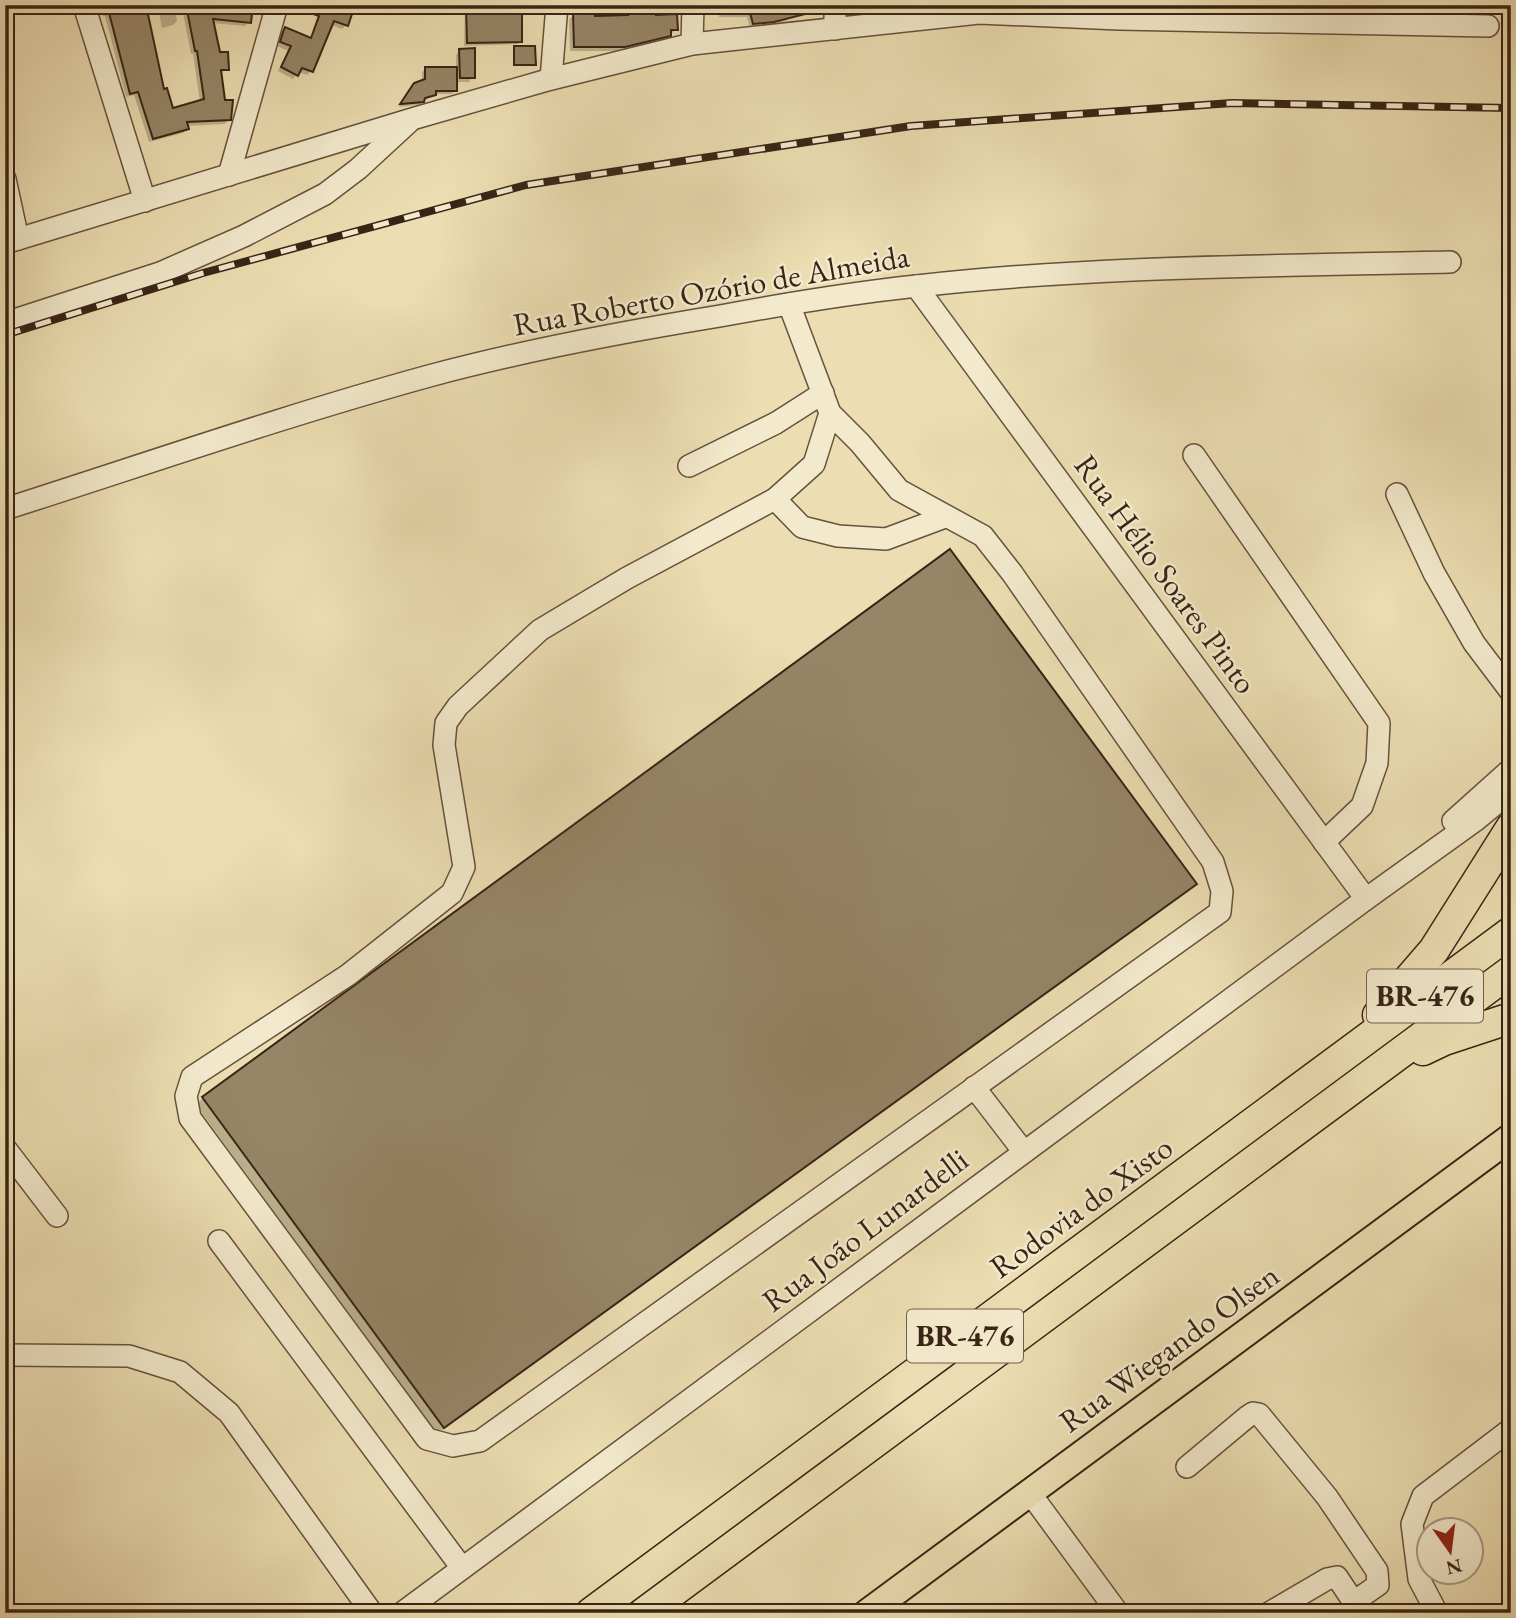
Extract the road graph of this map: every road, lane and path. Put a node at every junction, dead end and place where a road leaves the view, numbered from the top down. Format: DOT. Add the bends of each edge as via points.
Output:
graph roads {
  1 [pos="84,5"];
  2 [pos="277,5"];
  3 [pos="557,5"];
  4 [pos="693,5"];
  5 [pos="835,5"];
  6 [pos="979,9"];
  7 [pos="1119,12"];
  8 [pos="1261,13"];
  9 [pos="1397,15"];
  10 [pos="1488,26"];
  11 [pos="835,29"];
  12 [pos="692,44"];
  13 [pos="551,79"];
  14 [pos="412,119"];
  15 [pos="229,175"];
  16 [pos="5,178"];
  17 [pos="145,201"];
  18 [pos="12,241"];
  19 [pos="1450,262"];
  20 [pos="916,286"];
  21 [pos="789,304"];
  22 [pos="5,323"];
  23 [pos="823,393"];
  24 [pos="830,413"];
  25 [pos="1194,455"];
  26 [pos="689,466"];
  27 [pos="1397,494"];
  28 [pos="775,499"];
  29 [pos="5,509"];
  30 [pos="945,517"];
  31 [pos="1511,692"];
  32 [pos="1511,769"];
  33 [pos="1511,791"];
  34 [pos="1511,828"];
  35 [pos="1324,842"];
  36 [pos="1366,899"];
  37 [pos="1511,932"];
  38 [pos="1511,971"];
  39 [pos="1511,1018"];
  40 [pos="1338,1060"];
  41 [pos="1360,1082"];
  42 [pos="974,1087"];
  43 [pos="1511,1137"];
  44 [pos="5,1148"];
  45 [pos="1024,1152"];
  46 [pos="57,1216"];
  47 [pos="219,1241"];
  48 [pos="5,1355"];
  49 [pos="1511,1429"];
  50 [pos="1187,1467"];
  51 [pos="1030,1493"];
  52 [pos="462,1568"];
  53 [pos="1358,1607"];
  54 [pos="372,1613"];
  55 [pos="402,1613"];
  56 [pos="591,1613"];
  57 [pos="643,1613"];
  58 [pos="867,1613"];
  59 [pos="1118,1613"];
  60 [pos="1269,1613"];
  61 [pos="1437,1613"];
  1 -- 17 [label="street"];
  2 -- 15 [label="street"];
  3 -- 13 [label="street"];
  4 -- 12 [label="street"];
  5 -- 11 [label="street"];
  6 -- 7 [label="street"];
  6 -- 11 [label="street"];
  7 -- 8 [label="street"];
  8 -- 9 [label="street"];
  9 -- 10 [label="street"];
  11 -- 12 [label="street"];
  12 -- 13 [label="street"];
  13 -- 14 [label="street"];
  14 -- 15 [label="street"];
  14 -- 22 [label="street" via="325,194 281,217 160,273"];
  15 -- 17 [label="street"];
  16 -- 18 [label="street"];
  17 -- 18 [label="street"];
  19 -- 20 [label="street, Rua Roberto Ozório de Almeida" via="1100,271"];
  20 -- 21 [label="street, Rua Roberto Ozório de Almeida"];
  20 -- 35 [label="street, Rua Hélio Soares Pinto"];
  21 -- 23 [label="street"];
  21 -- 29 [label="street, Rua Roberto Ozório de Almeida" via="642,329 431,376"];
  23 -- 24 [label="street"];
  23 -- 26 [label="street" via="776,423"];
  24 -- 28 [label="street" via="814,464"];
  24 -- 30 [label="street" via="899,491"];
  25 -- 35 [label="street" via="1378,723 1377,763 1362,806"];
  27 -- 31 [label="street" via="1474,643"];
  28 -- 30 [label="street" via="803,527 838,536 886,539"];
  28 -- 42 [label="street" via="540,630 458,706 446,723 444,745 464,867 452,894 348,975 192,1077 186,1096 190,1118 427,1439 453,1446 480,1441"];
  30 -- 42 [label="street" via="983,536 1012,573 1213,862 1222,891 1220,912"];
  32 -- 36 [label="street, Rua João Lunardelli"];
  33 -- 36 [label="street, Rua João Lunardelli"];
  34 -- 40 [label="highway" via="1434,950"];
  35 -- 36 [label="street, Rua Hélio Soares Pinto"];
  36 -- 45 [label="street, Rua João Lunardelli"];
  37 -- 40 [label="highway, Rodovia do Xisto / BR-476"];
  38 -- 41 [label="highway, Rodovia do Xisto / BR-476"];
  39 -- 41 [label="highway" via="1444,1040"];
  40 -- 56 [label="highway, Rodovia do Xisto / BR-476"];
  41 -- 57 [label="highway, Rodovia do Xisto / BR-476"];
  42 -- 45 [label="street"];
  43 -- 51 [label="main road, Rua Wiegando Olsen"];
  44 -- 46 [label="street"];
  45 -- 52 [label="street, Rua João Lunardelli"];
  47 -- 52 [label="street"];
  48 -- 54 [label="street" via="129,1356 180,1372 229,1413"];
  49 -- 61 [label="street" via="1423,1496 1412,1524 1419,1579"];
  50 -- 53 [label="street" via="1247,1417 1259,1414 1327,1497 1377,1571 1378,1585"];
  51 -- 58 [label="main road, Rua Wiegando Olsen"];
  51 -- 59 [label="street"];
  52 -- 55 [label="street, Rua João Lunardelli"];
  53 -- 60 [label="street" via="1336,1577"];
}
